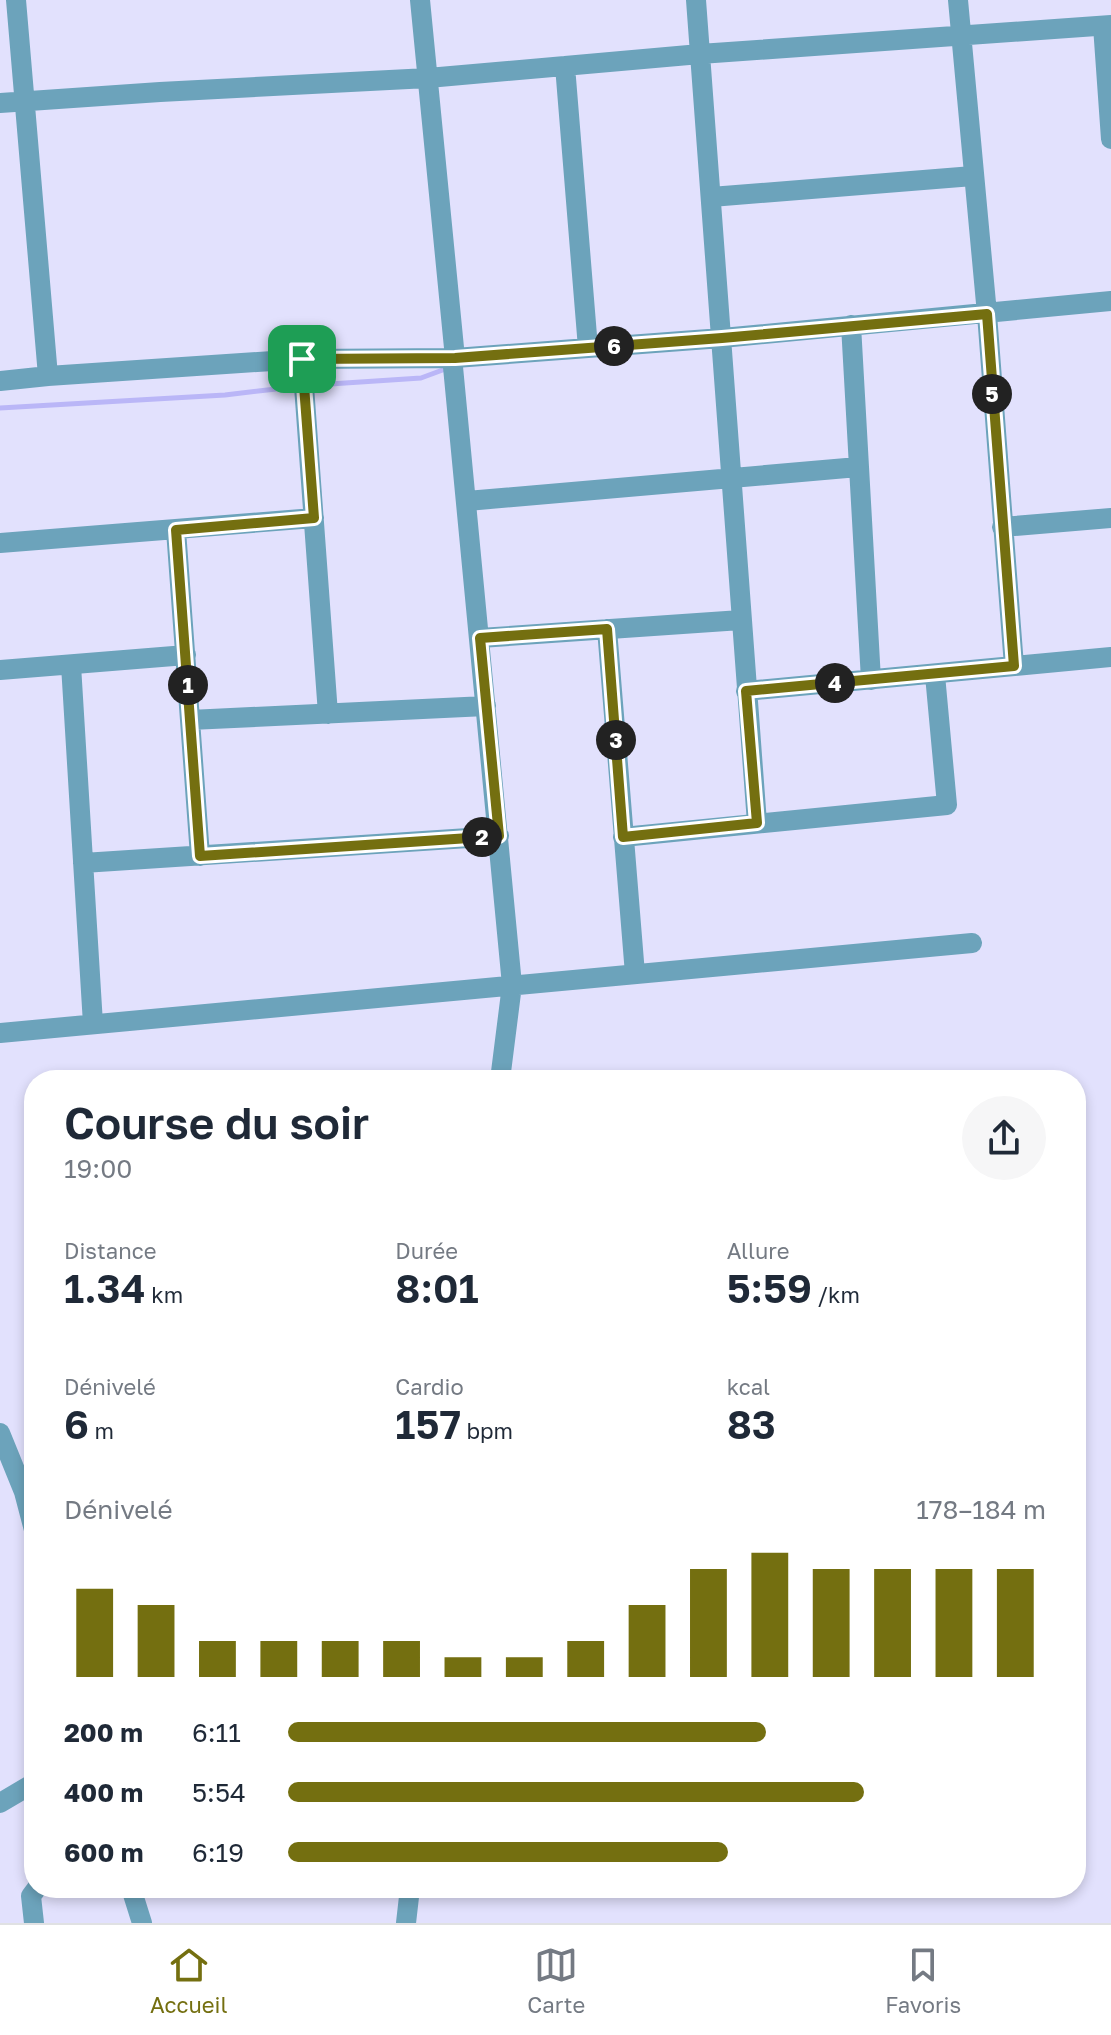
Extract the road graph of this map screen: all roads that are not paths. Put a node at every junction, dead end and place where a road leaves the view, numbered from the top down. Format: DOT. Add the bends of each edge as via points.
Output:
graph roads {
  1 [pos="16,0"];
  2 [pos="420,0"];
  3 [pos="696,0"];
  4 [pos="958,0"];
  5 [pos="1107,26"];
  6 [pos="961,36"];
  7 [pos="700,54"];
  8 [pos="565,66"];
  9 [pos="428,78"];
  10 [pos="24,101"];
  11 [pos="0,103"];
  12 [pos="1111,139"];
  13 [pos="973,176"];
  14 [pos="711,197"];
  15 [pos="1111,301"];
  16 [pos="987,314"];
  17 [pos="851,325"];
  18 [pos="722,338"];
  19 [pos="588,348"];
  20 [pos="455,358"];
  21 [pos="302,359"];
  22 [pos="48,376"];
  23 [pos="0,381"];
  24 [pos="858,467"];
  25 [pos="732,478"];
  26 [pos="467,501"];
  27 [pos="314,518"];
  28 [pos="1111,518"];
  29 [pos="1002,527"];
  30 [pos="176,530"];
  31 [pos="0,543"];
  32 [pos="741,620"];
  33 [pos="607,629"];
  34 [pos="480,638"];
  35 [pos="186,655"];
  36 [pos="1111,657"];
  37 [pos="71,665"];
  38 [pos="1014,666"];
  39 [pos="0,670"];
  40 [pos="935,675"];
  41 [pos="871,680"];
  42 [pos="746,691"];
  43 [pos="486,706"];
  44 [pos="328,714"];
  45 [pos="190,720"];
  46 [pos="757,823"];
  47 [pos="499,836"];
  48 [pos="623,837"];
  49 [pos="200,856"];
  50 [pos="83,863"];
  51 [pos="972,943"];
  52 [pos="635,974"];
  53 [pos="512,985"];
  54 [pos="93,1024"];
  55 [pos="0,1033"];
  56 [pos="501,1070"];
  57 [pos="0,1433"];
  58 [pos="24,1492"];
  59 [pos="24,1789"];
  60 [pos="0,1803"];
  61 [pos="31,1898"];
  62 [pos="134,1898"];
  63 [pos="409,1898"];
  64 [pos="34,1923"];
  65 [pos="142,1923"];
  66 [pos="406,1923"];
  1 -- 10 [label="street"];
  2 -- 9 [label="street"];
  3 -- 7 [label="street"];
  4 -- 6 [label="street"];
  5 -- 6 [label="street"];
  5 -- 12 [label="street"];
  6 -- 7 [label="street"];
  6 -- 13 [label="street"];
  7 -- 8 [label="street"];
  7 -- 14 [label="street"];
  8 -- 9 [label="street"];
  8 -- 19 [label="street"];
  9 -- 10 [label="street"];
  9 -- 20 [label="street"];
  10 -- 11 [label="street"];
  10 -- 22 [label="street"];
  13 -- 14 [label="street"];
  13 -- 16 [label="street"];
  14 -- 18 [label="street"];
  15 -- 16 [label="street"];
  16 -- 17 [label="street"];
  16 -- 29 [label="street"];
  17 -- 18 [label="street"];
  17 -- 24 [label="street"];
  18 -- 19 [label="street"];
  18 -- 25 [label="street"];
  19 -- 20 [label="street"];
  20 -- 21 [label="street"];
  20 -- 26 [label="street"];
  21 -- 22 [label="street"];
  21 -- 27 [label="street"];
  22 -- 23 [label="street"];
  24 -- 25 [label="street"];
  24 -- 41 [label="street"];
  25 -- 26 [label="street"];
  25 -- 32 [label="street"];
  26 -- 34 [label="street"];
  27 -- 30 [label="street"];
  27 -- 44 [label="street"];
  28 -- 29 [label="street"];
  29 -- 38 [label="street"];
  30 -- 31 [label="street"];
  30 -- 35 [label="street"];
  32 -- 33 [label="street"];
  32 -- 42 [label="street"];
  33 -- 34 [label="street"];
  33 -- 48 [label="street"];
  34 -- 43 [label="street"];
  35 -- 37 [label="street"];
  35 -- 45 [label="street"];
  36 -- 38 [label="street"];
  37 -- 39 [label="street"];
  37 -- 50 [label="street"];
  38 -- 40 [label="street"];
  40 -- 41 [label="street"];
  40 -- 46 [label="street" via="947,805"];
  41 -- 42 [label="street"];
  42 -- 46 [label="street"];
  43 -- 44 [label="street"];
  43 -- 47 [label="street"];
  44 -- 45 [label="street"];
  45 -- 49 [label="street"];
  46 -- 48 [label="street"];
  47 -- 49 [label="street"];
  47 -- 53 [label="street"];
  48 -- 52 [label="street"];
  49 -- 50 [label="street"];
  50 -- 54 [label="street"];
  51 -- 52 [label="street"];
  52 -- 53 [label="street"];
  53 -- 54 [label="street"];
  53 -- 56 [label="street"];
  54 -- 55 [label="street"];
  57 -- 58 [label="street"];
  59 -- 60 [label="street"];
  61 -- 64 [label="street"];
  62 -- 65 [label="street"];
  63 -- 66 [label="street"];
}
